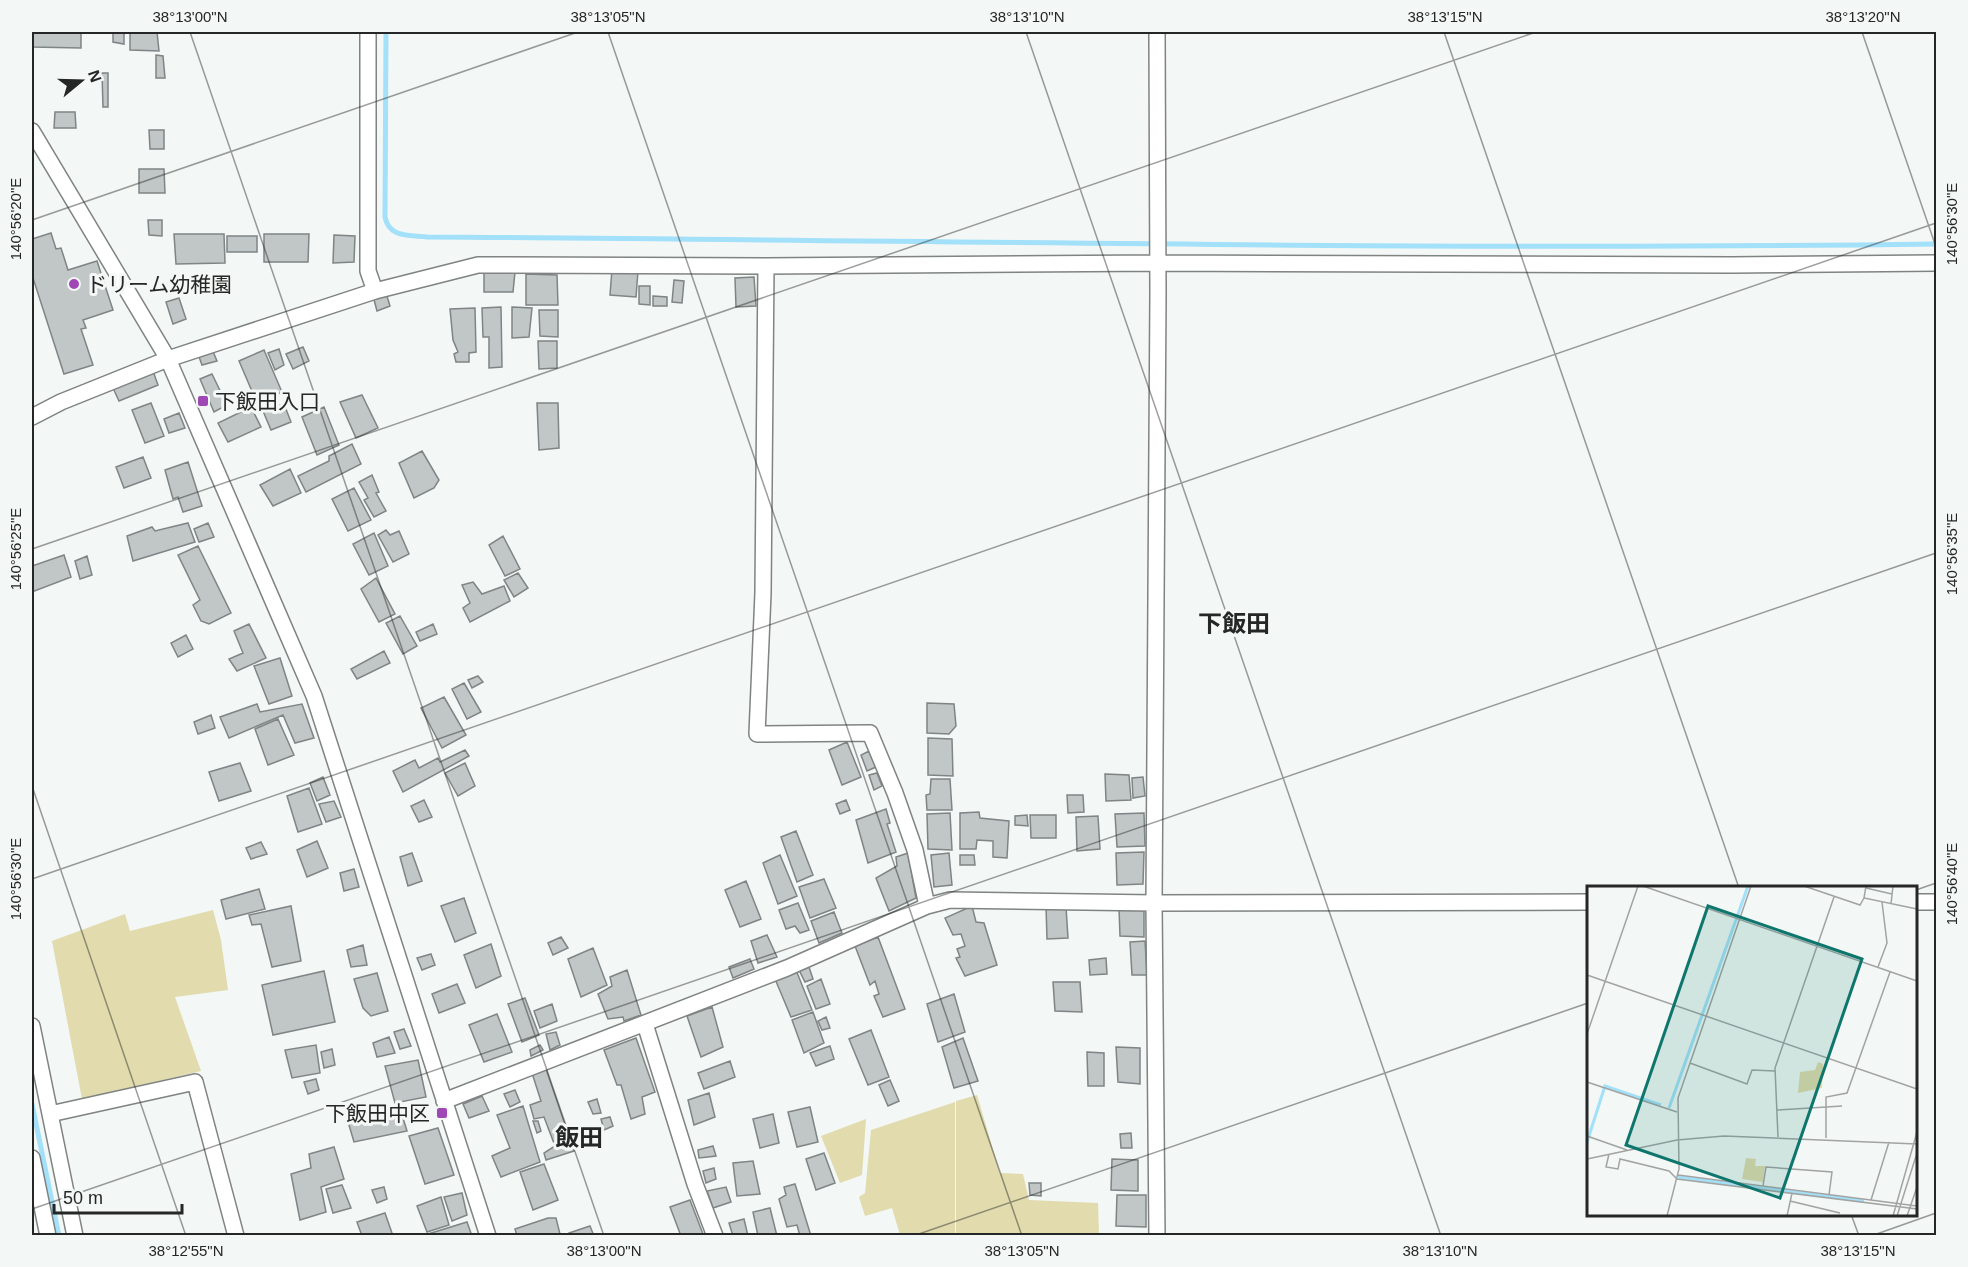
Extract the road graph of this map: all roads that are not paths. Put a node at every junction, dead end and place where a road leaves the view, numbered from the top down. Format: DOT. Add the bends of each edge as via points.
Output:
graph roads {
  1 [pos="368,32"];
  2 [pos="1157,32"];
  3 [pos="32,131"];
  4 [pos="1158,260"];
  5 [pos="1936,263"];
  6 [pos="766,266"];
  7 [pos="375,291"];
  8 [pos="168,359"];
  9 [pos="32,417"];
  10 [pos="1587,902"];
  11 [pos="1917,902"];
  12 [pos="1936,902"];
  13 [pos="1154,903"];
  14 [pos="927,906"];
  15 [pos="645,1024"];
  16 [pos="32,1026"];
  17 [pos="444,1101"];
  18 [pos="50,1114"];
  19 [pos="32,1158"];
  20 [pos="48,1236"];
  21 [pos="75,1236"];
  22 [pos="236,1236"];
  23 [pos="488,1236"];
  24 [pos="715,1236"];
  25 [pos="1157,1236"];
  1 -- 7 [label="street" via="368,271"];
  2 -- 4 [label="street"];
  3 -- 8 [label="street"];
  4 -- 5 [label="street" via="1732,266"];
  4 -- 6 [label="street"];
  4 -- 13 [label="street"];
  6 -- 7 [label="street" via="478,265"];
  6 -- 14 [label="street" via="763,593 757,734 870,733 915,850"];
  7 -- 8 [label="street"];
  8 -- 9 [label="street"];
  8 -- 17 [label="street" via="314,696"];
  10 -- 13 [label="street"];
  11 -- 12 [label="street"];
  13 -- 14 [label="street" via="950,900"];
  13 -- 25 [label="street"];
  14 -- 15 [label="street" via="787,968"];
  15 -- 17 [label="street"];
  15 -- 24 [label="street"];
  16 -- 18 [label="street"];
  17 -- 23 [label="street"];
  18 -- 21 [label="street"];
  18 -- 22 [label="street" via="195,1082"];
  19 -- 20 [label="street"];
}
